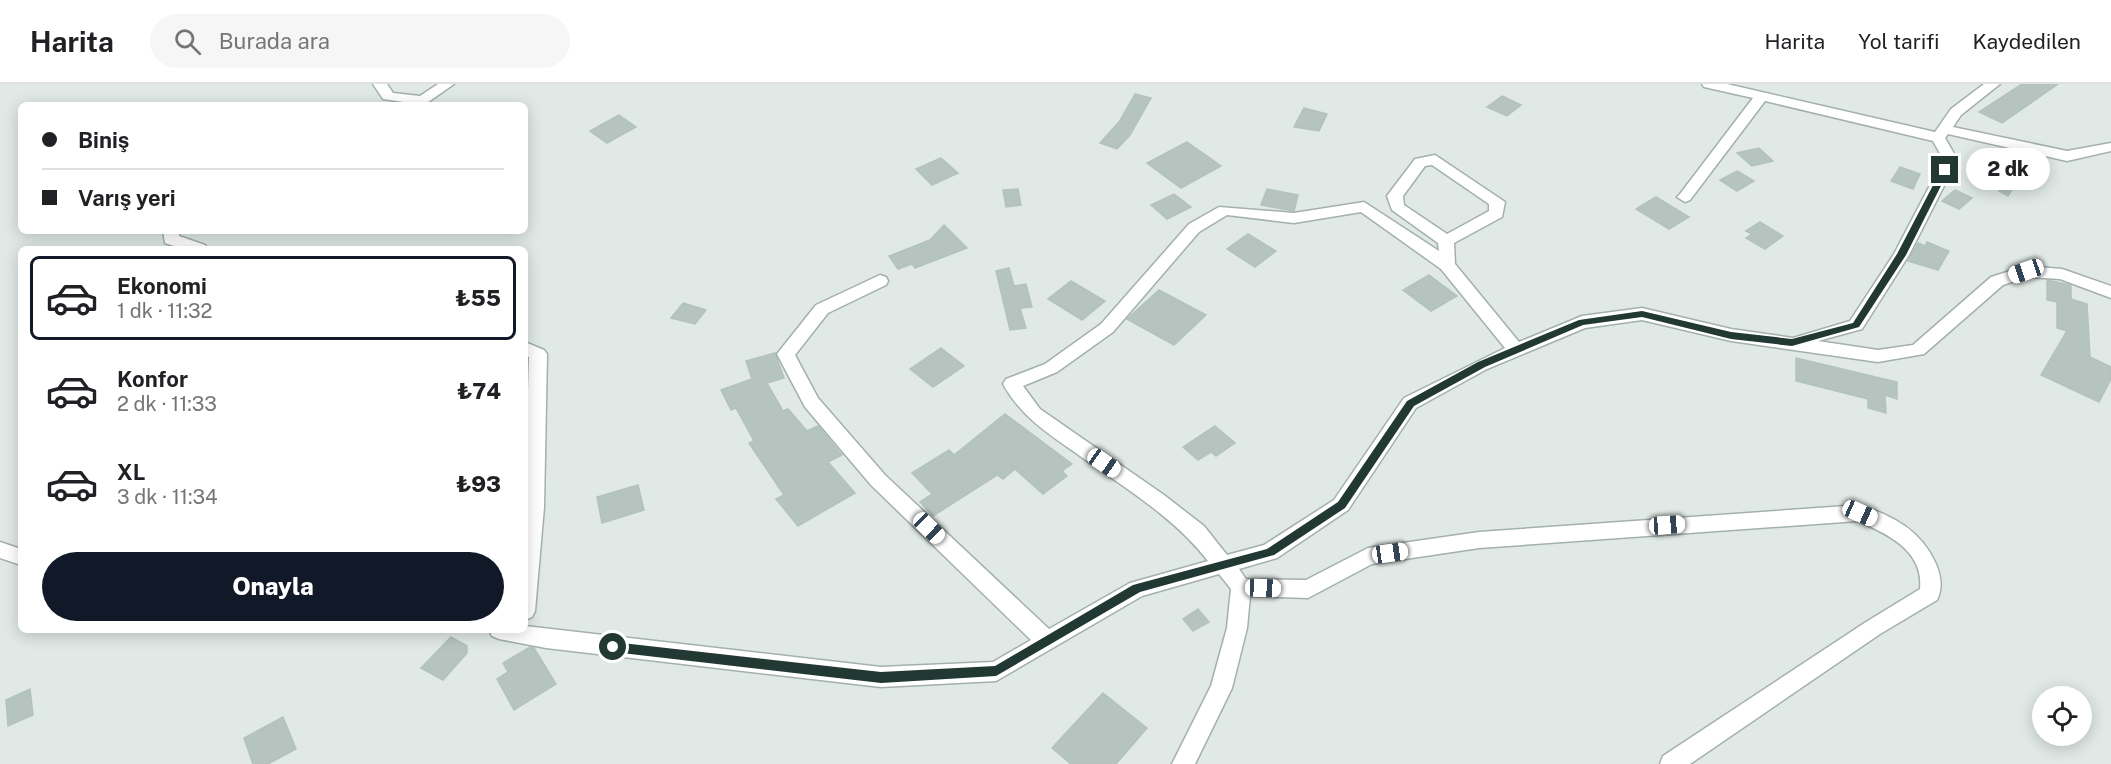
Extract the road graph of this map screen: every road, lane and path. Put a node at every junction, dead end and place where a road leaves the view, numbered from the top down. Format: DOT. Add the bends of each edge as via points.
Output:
graph roads {
  1 [pos="380,84"];
  2 [pos="447,84"];
  3 [pos="1709,84"];
  4 [pos="1993,84"];
  5 [pos="1762,96"];
  6 [pos="1941,133"];
  7 [pos="2111,147"];
  8 [pos="1684,197"];
  9 [pos="171,234"];
  10 [pos="1446,241"];
  11 [pos="191,246"];
  12 [pos="1447,265"];
  13 [pos="880,281"];
  14 [pos="2111,292"];
  15 [pos="1792,342"];
  16 [pos="528,349"];
  17 [pos="1516,350"];
  18 [pos="0,550"];
  19 [pos="18,556"];
  20 [pos="1222,566"];
  21 [pos="528,576"];
  22 [pos="1241,586"];
  23 [pos="528,633"];
  24 [pos="1047,641"];
  25 [pos="1183,764"];
  26 [pos="1671,764"];
  1 -- 2 [label="street" via="387,96 423,101"];
  3 -- 5 [label="street"];
  4 -- 6 [label="street" via="1956,112"];
  5 -- 6 [label="street"];
  5 -- 8 [label="street"];
  6 -- 7 [label="street" via="2067,156"];
  6 -- 15 [label="street" via="1949,157 1945,170 1901,255 1856,325"];
  9 -- 11 [label="street" via="171,239"];
  10 -- 10 [label="street" via="1497,213 1497,202 1435,160 1420,162 1395,196 1397,207"];
  10 -- 12 [label="street"];
  12 -- 17 [label="street"];
  12 -- 20 [label="street" via="1365,207 1294,218 1224,210 1194,228 1107,328 1051,368 1012,384 1034,414 1197,532"];
  13 -- 24 [label="street" via="822,309 786,354 811,402 878,480"];
  14 -- 15 [label="street" via="2062,274 2026,271 1997,281 1918,350 1878,356"];
  15 -- 17 [label="street" via="1731,336 1642,314 1582,322"];
  16 -- 21 [label="street" via="538,354"];
  17 -- 20 [label="street" via="1410,403 1341,505 1270,552"];
  18 -- 19 [label="street"];
  20 -- 22 [label="street"];
  20 -- 24 [label="street" via="1137,589"];
  22 -- 25 [label="street" via="1236,628 1221,688"];
  22 -- 26 [label="street" via="1308,589 1368,556 1479,540 1860,513 1900,531 1925,559 1933,582 1930,594"];
  23 -- 24 [label="street" via="881,677 996,671"];
}
